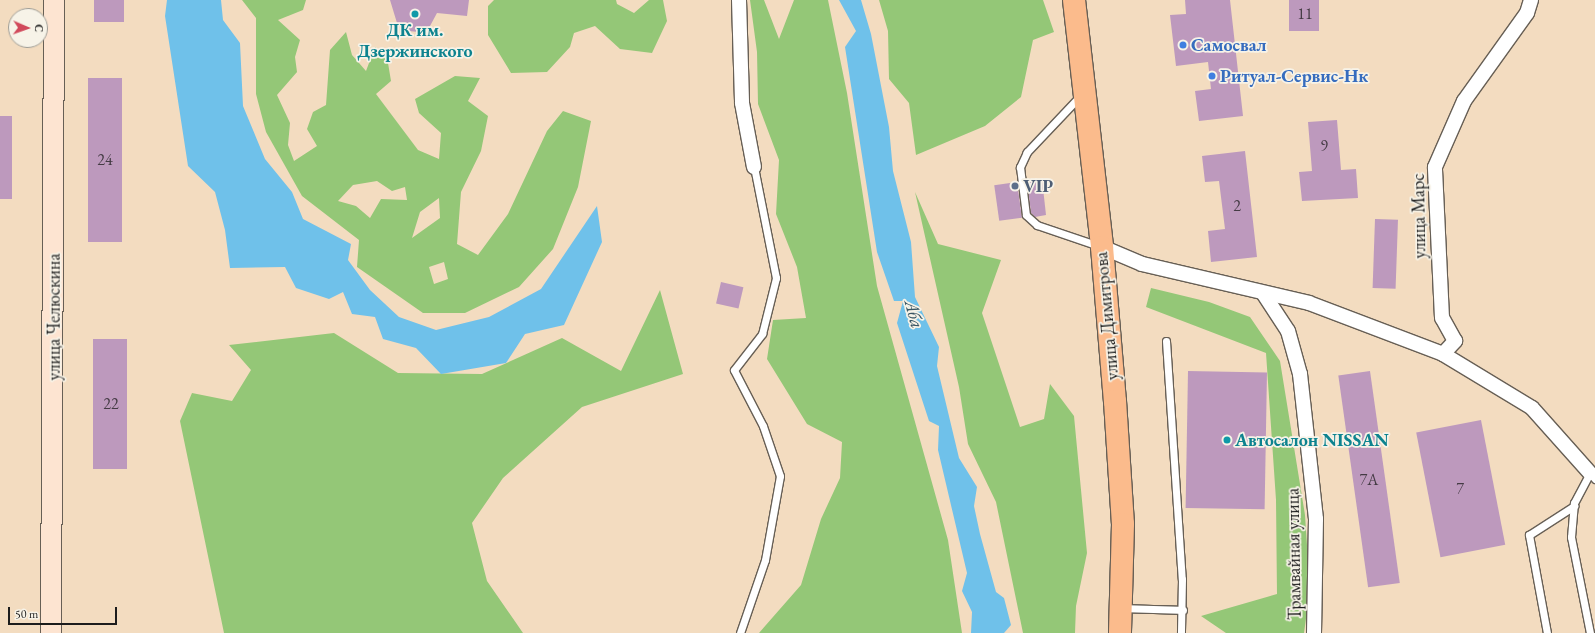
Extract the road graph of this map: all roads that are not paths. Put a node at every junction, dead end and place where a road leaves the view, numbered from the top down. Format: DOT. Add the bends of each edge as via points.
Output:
graph roads {
  1 [pos="54,0"];
  2 [pos="739,0"];
  3 [pos="1074,0"];
  4 [pos="1531,0"];
  5 [pos="1083,92"];
  6 [pos="754,167"];
  7 [pos="1102,247"];
  8 [pos="1263,293"];
  9 [pos="1166,341"];
  10 [pos="1443,354"];
  11 [pos="1592,476"];
  12 [pos="1574,506"];
  13 [pos="1121,608"];
  14 [pos="1183,610"];
  15 [pos="51,633"];
  16 [pos="740,633"];
  17 [pos="1120,633"];
  18 [pos="1181,633"];
  19 [pos="1314,633"];
  20 [pos="1547,633"];
  21 [pos="1590,633"];
  1 -- 15 [label="street, улица Челюскина"];
  2 -- 6 [label="street" via="742,103"];
  3 -- 5 [label="main road, улица Димитрова"];
  4 -- 10 [label="street, улица Марс" via="1527,13 1464,101 1435,167 1442,318 1455,341"];
  5 -- 7 [label="main road, улица Димитрова"];
  5 -- 7 [label="lane" via="1027,152 1020,167 1020,174 1026,215 1037,225"];
  6 -- 16 [label="lane" via="776,278 762,334 734,370 763,426 780,476 765,560"];
  7 -- 8 [label="street" via="1142,264"];
  7 -- 13 [label="main road, улица Димитрова" via="1123,524"];
  8 -- 10 [label="street" via="1351,319"];
  8 -- 19 [label="street, Трамвайная улица" via="1288,331 1300,374 1316,519"];
  9 -- 14 [label="lane"];
  10 -- 11 [label="street" via="1532,408"];
  11 -- 12 [label="lane"];
  12 -- 20 [label="lane" via="1529,535"];
  12 -- 21 [label="lane" via="1571,537"];
  13 -- 14 [label="lane"];
  13 -- 17 [label="main road, улица Димитрова"];
  14 -- 18 [label="lane"];
}
